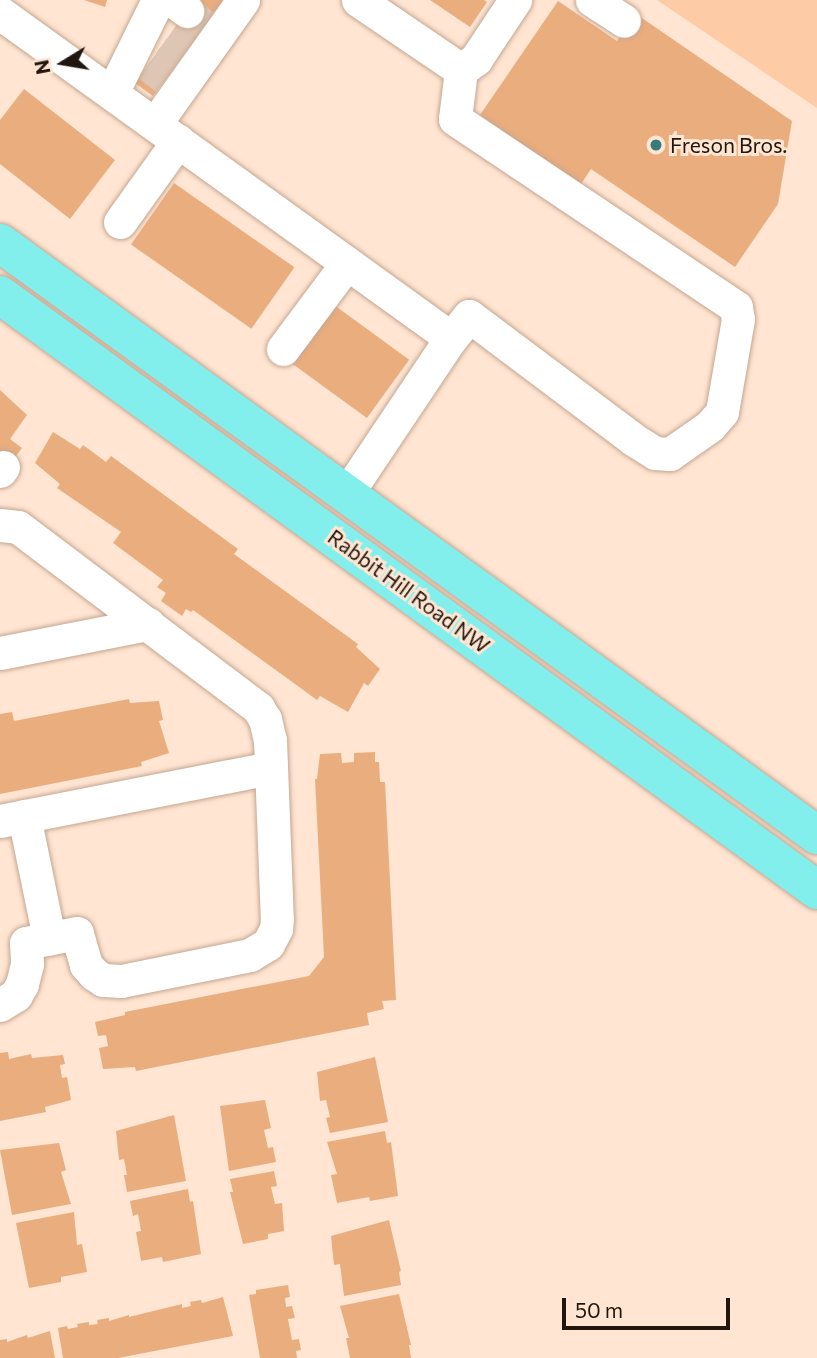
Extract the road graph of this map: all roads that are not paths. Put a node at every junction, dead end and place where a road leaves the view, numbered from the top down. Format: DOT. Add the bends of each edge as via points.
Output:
graph roads {
  1 [pos="358,0"];
  2 [pos="515,0"];
  3 [pos="592,0"];
  4 [pos="0,13"];
  5 [pos="624,21"];
  6 [pos="185,34"];
  7 [pos="461,70"];
  8 [pos="112,93"];
  9 [pos="166,133"];
  10 [pos="120,222"];
  11 [pos="0,243"];
  12 [pos="347,263"];
  13 [pos="0,295"];
  14 [pos="451,338"];
  15 [pos="283,349"];
  16 [pos="346,495"];
  17 [pos="0,526"];
  18 [pos="148,624"];
  19 [pos="0,653"];
  20 [pos="271,768"];
  21 [pos="12,818"];
  22 [pos="817,835"];
  23 [pos="817,890"];
  24 [pos="50,938"];
  25 [pos="0,1005"];
  1 -- 7 [label="lane"];
  2 -- 7 [label="lane" via="476,59"];
  3 -- 5 [label="lane"];
  4 -- 8 [label="lane"];
  6 -- 8 [label="lane"];
  6 -- 9 [label="lane"];
  7 -- 14 [label="lane" via="455,119 736,307 738,319 722,412 670,454 655,453 633,439 469,316"];
  8 -- 9 [label="lane"];
  9 -- 10 [label="lane"];
  9 -- 12 [label="lane"];
  11 -- 16 [label="main road, Rabbit Hill Road NW"];
  12 -- 14 [label="lane"];
  12 -- 15 [label="lane"];
  13 -- 23 [label="main road, Rabbit Hill Road NW"];
  14 -- 16 [label="lane"];
  16 -- 22 [label="main road, Rabbit Hill Road NW"];
  17 -- 18 [label="lane" via="18,527"];
  18 -- 19 [label="lane"];
  18 -- 20 [label="lane" via="258,708 268,729"];
  20 -- 21 [label="lane"];
  20 -- 24 [label="lane" via="277,919 268,944 250,955 112,981 94,975 86,965 77,933"];
  21 -- 24 [label="lane"];
  24 -- 25 [label="lane" via="26,943 22,984 16,995"];
}
